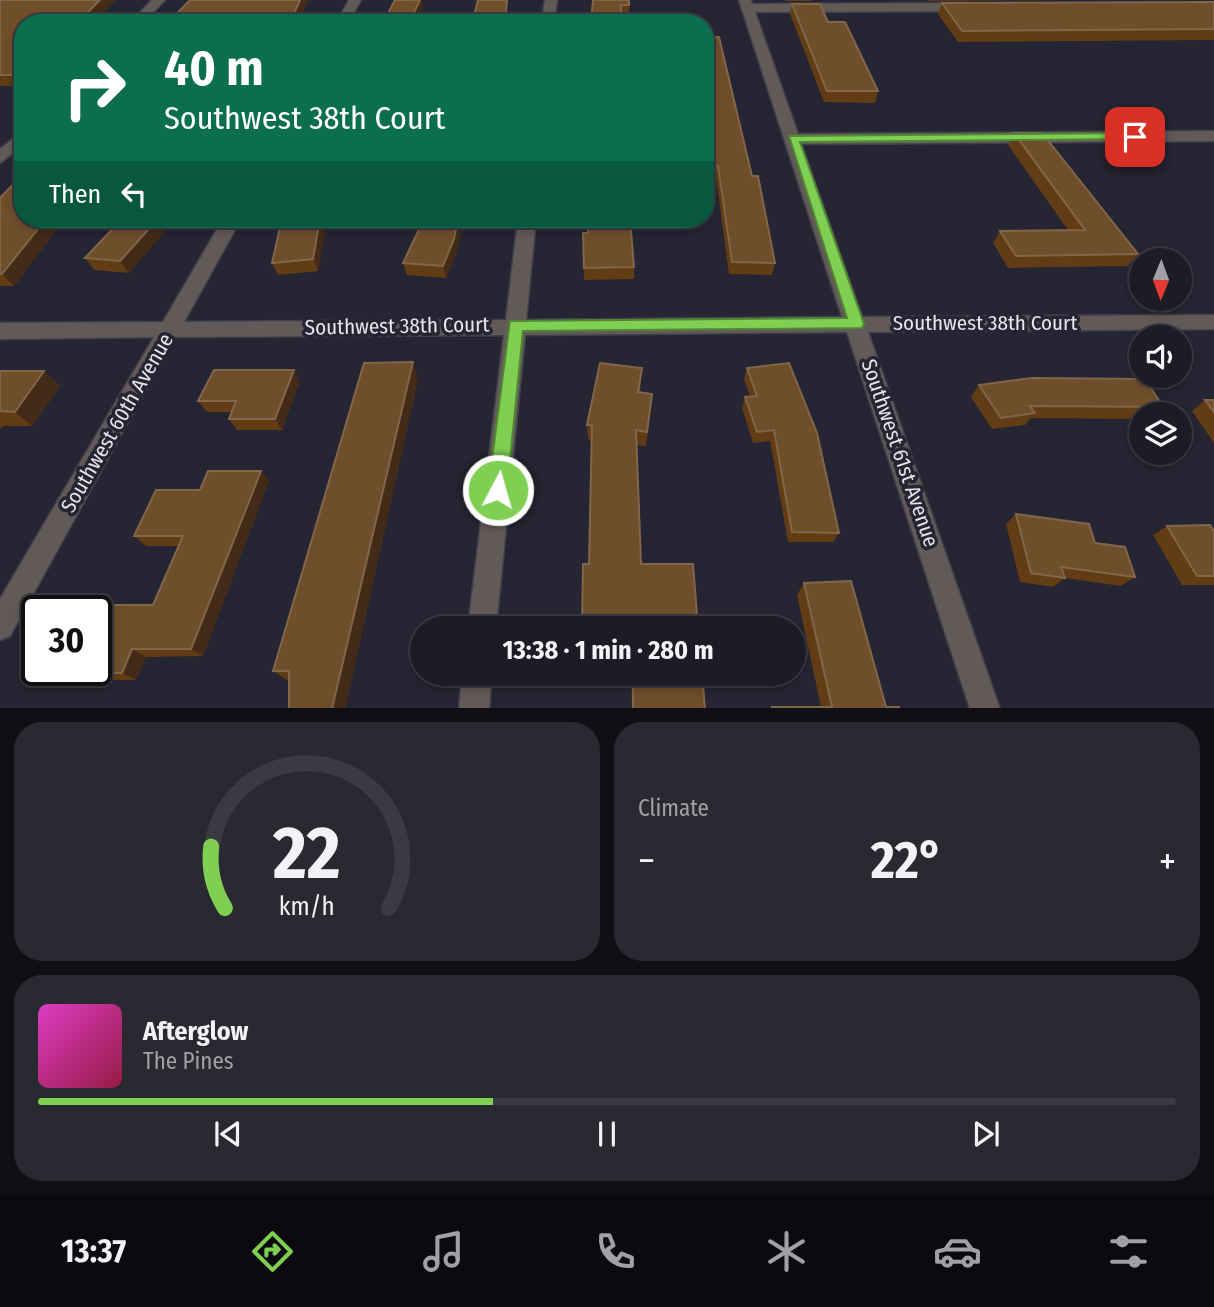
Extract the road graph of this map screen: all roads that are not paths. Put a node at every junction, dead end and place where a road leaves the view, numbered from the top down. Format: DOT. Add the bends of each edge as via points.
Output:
graph roads {
  1 [pos="159,0"];
  2 [pos="746,4"];
  3 [pos="977,7"];
  4 [pos="145,14"];
  5 [pos="1214,136"];
  6 [pos="793,139"];
  7 [pos="14,145"];
  8 [pos="0,158"];
  9 [pos="227,228"];
  10 [pos="526,228"];
  11 [pos="1214,322"];
  12 [pos="857,324"];
  13 [pos="516,325"];
  14 [pos="170,329"];
  15 [pos="0,331"];
  16 [pos="483,616"];
  17 [pos="0,626"];
  18 [pos="476,686"];
  19 [pos="474,708"];
  20 [pos="985,708"];
  1 -- 4 [label="street"];
  2 -- 3 [label="street"];
  2 -- 6 [label="street, Southwest 61st Avenue"];
  5 -- 6 [label="street"];
  6 -- 12 [label="street, Southwest 61st Avenue"];
  7 -- 8 [label="street"];
  9 -- 14 [label="street, Southwest 60th Avenue"];
  10 -- 13 [label="street"];
  11 -- 12 [label="street, Southwest 38th Court"];
  12 -- 13 [label="street, Southwest 38th Court"];
  12 -- 20 [label="street, Southwest 61st Avenue"];
  13 -- 14 [label="street, Southwest 38th Court"];
  13 -- 16 [label="street"];
  14 -- 15 [label="street, Southwest 38th Court"];
  14 -- 17 [label="street, Southwest 60th Avenue"];
  18 -- 19 [label="street"];
}
